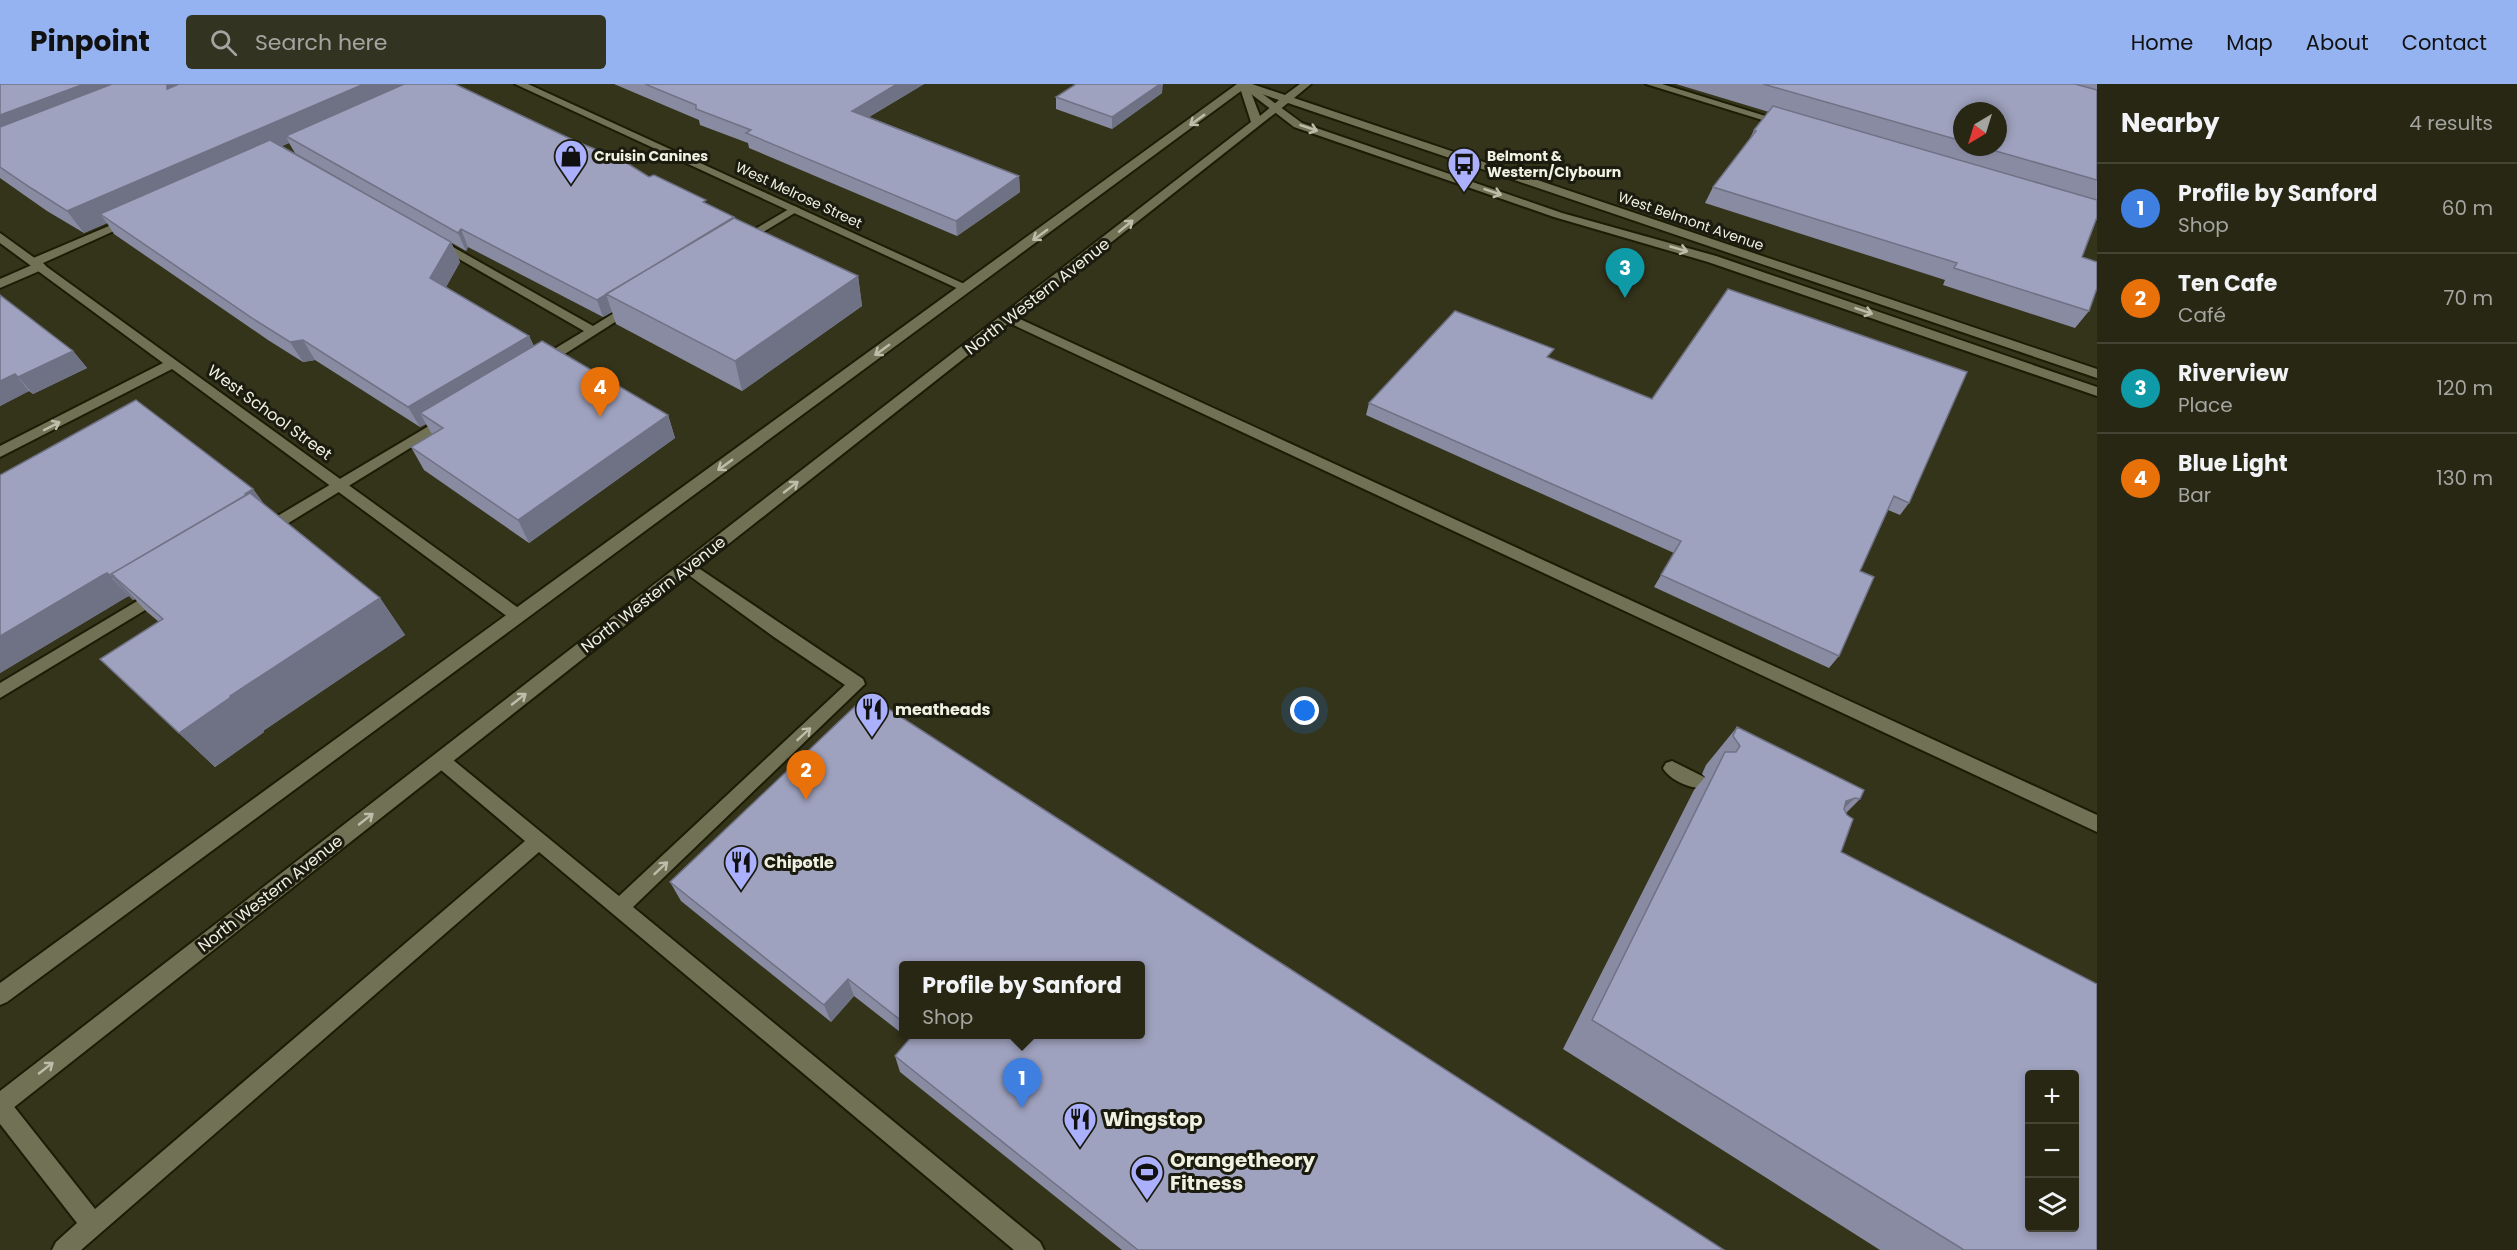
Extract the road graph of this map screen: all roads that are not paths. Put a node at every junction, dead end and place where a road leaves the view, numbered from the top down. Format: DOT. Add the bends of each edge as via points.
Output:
graph roads {
  1 [pos="520,84"];
  2 [pos="1243,84"];
  3 [pos="1306,84"];
  4 [pos="1652,84"];
  5 [pos="1287,99"];
  6 [pos="1275,109"];
  7 [pos="1257,123"];
  8 [pos="1799,128"];
  9 [pos="794,209"];
  10 [pos="141,215"];
  11 [pos="427,236"];
  12 [pos="0,237"];
  13 [pos="730,248"];
  14 [pos="38,264"];
  15 [pos="0,284"];
  16 [pos="967,288"];
  17 [pos="642,301"];
  18 [pos="1009,318"];
  19 [pos="593,331"];
  20 [pos="173,363"];
  21 [pos="524,373"];
  22 [pos="2097,374"];
  23 [pos="2097,392"];
  24 [pos="465,409"];
  25 [pos="0,453"];
  26 [pos="340,485"];
  27 [pos="254,537"];
  28 [pos="688,567"];
  29 [pos="173,586"];
  30 [pos="518,616"];
  31 [pos="0,691"];
  32 [pos="441,760"];
  33 [pos="1672,768"];
  34 [pos="1698,782"];
  35 [pos="2097,824"];
  36 [pos="538,841"];
  37 [pos="618,908"];
  38 [pos="0,994"];
  39 [pos="0,1105"];
  40 [pos="93,1226"];
  41 [pos="64,1250"];
  42 [pos="1032,1250"];
  1 -- 9 [label="main road, West Melrose Street"];
  2 -- 5 [label="main road, West Belmont Avenue"];
  2 -- 6 [label="main road"];
  2 -- 7 [label="main road"];
  2 -- 16 [label="main road, one-way"];
  3 -- 5 [label="main road, North Western Avenue"];
  4 -- 8 [label="main road"];
  5 -- 6 [label="main road, North Western Avenue"];
  5 -- 22 [label="main road, West Belmont Avenue"];
  6 -- 7 [label="main road, North Western Avenue"];
  6 -- 23 [label="main road, one-way" via="1298,125 1558,215 1712,259"];
  18 -- 7 [label="main road, North Western Avenue, one-way"];
  9 -- 13 [label="main road"];
  9 -- 16 [label="main road, West Melrose Street"];
  10 -- 14 [label="main road"];
  11 -- 19 [label="main road"];
  12 -- 14 [label="main road, West School Street"];
  14 -- 15 [label="main road"];
  14 -- 20 [label="main road, West School Street"];
  16 -- 30 [label="main road, one-way"];
  17 -- 19 [label="main road"];
  28 -- 18 [label="main road, North Western Avenue, one-way"];
  18 -- 35 [label="main road"];
  19 -- 21 [label="main road"];
  25 -- 20 [label="main road, one-way"];
  20 -- 26 [label="main road, West School Street"];
  24 -- 26 [label="main road"];
  26 -- 27 [label="main road"];
  26 -- 30 [label="main road, West School Street"];
  32 -- 28 [label="main road, North Western Avenue, one-way"];
  37 -- 28 [label="main road, one-way" via="857,684"];
  29 -- 31 [label="main road"];
  30 -- 38 [label="main road"];
  32 -- 36 [label="main road"];
  39 -- 32 [label="main road, North Western Avenue, one-way"];
  33 -- 34 [label="main road"];
  36 -- 37 [label="main road"];
  36 -- 40 [label="main road"];
  37 -- 42 [label="main road"];
  39 -- 40 [label="main road"];
  40 -- 41 [label="main road"];
}
